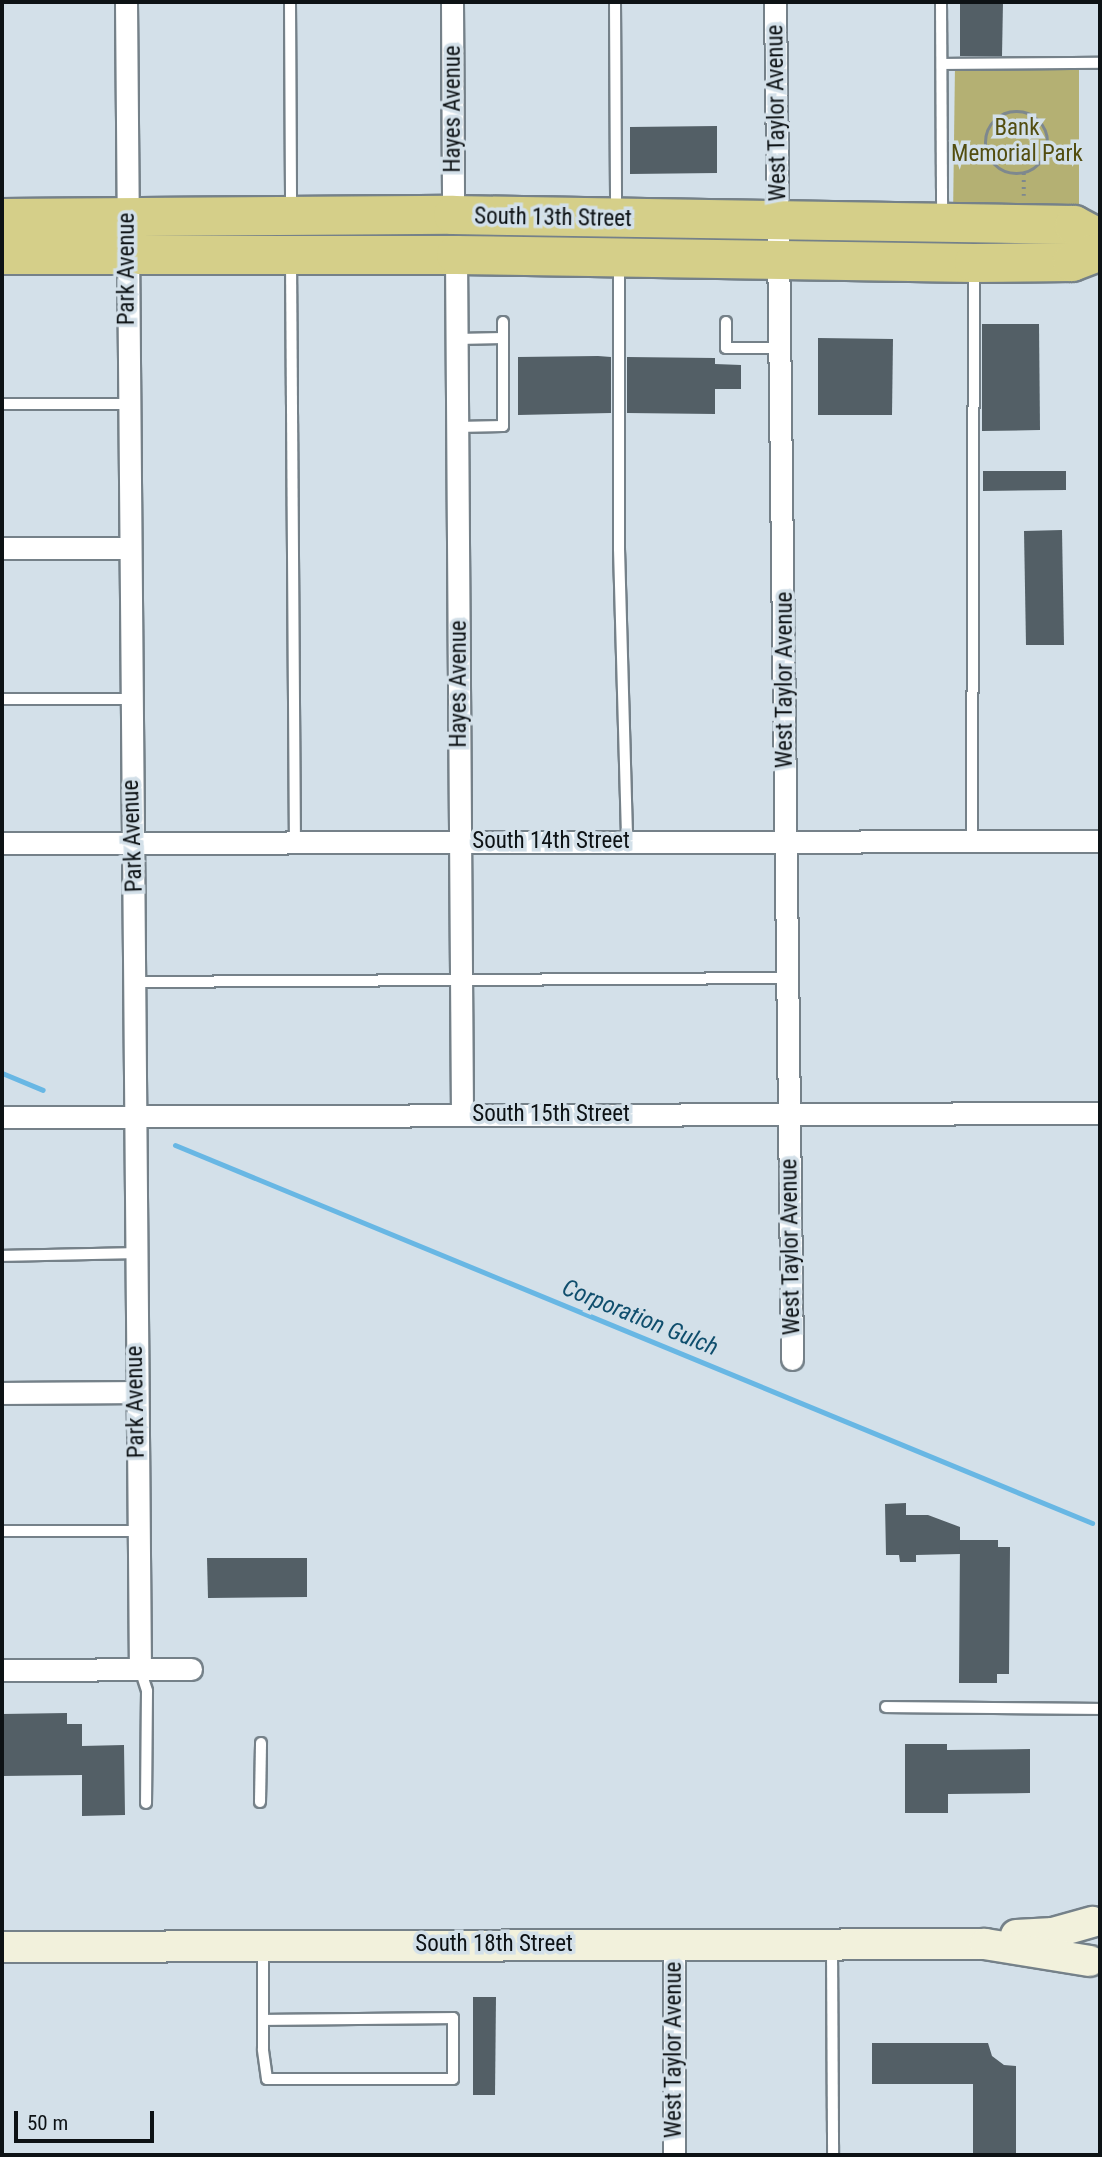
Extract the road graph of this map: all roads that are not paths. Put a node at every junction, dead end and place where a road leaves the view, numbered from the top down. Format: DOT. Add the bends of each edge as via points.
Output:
graph roads {
  1 [pos="126,2"];
  2 [pos="290,2"];
  3 [pos="452,2"];
  4 [pos="615,2"];
  5 [pos="775,2"];
  6 [pos="941,2"];
  7 [pos="1100,63"];
  8 [pos="942,64"];
  9 [pos="453,215"];
  10 [pos="291,217"];
  11 [pos="2,218"];
  12 [pos="616,219"];
  13 [pos="780,222"];
  14 [pos="942,225"];
  15 [pos="127,236"];
  16 [pos="1100,239"];
  17 [pos="1100,251"];
  18 [pos="456,254"];
  19 [pos="2,255"];
  20 [pos="291,255"];
  21 [pos="619,257"];
  22 [pos="781,261"];
  23 [pos="974,263"];
  24 [pos="503,322"];
  25 [pos="726,322"];
  26 [pos="503,338"];
  27 [pos="457,339"];
  28 [pos="782,348"];
  29 [pos="2,404"];
  30 [pos="128,404"];
  31 [pos="457,427"];
  32 [pos="2,548"];
  33 [pos="127,548"];
  34 [pos="2,699"];
  35 [pos="131,699"];
  36 [pos="460,841"];
  37 [pos="626,841"];
  38 [pos="788,841"];
  39 [pos="972,841"];
  40 [pos="1100,841"];
  41 [pos="2,843"];
  42 [pos="135,843"];
  43 [pos="295,843"];
  44 [pos="462,978"];
  45 [pos="789,978"];
  46 [pos="134,982"];
  47 [pos="1100,1113"];
  48 [pos="462,1114"];
  49 [pos="790,1114"];
  50 [pos="2,1117"];
  51 [pos="133,1118"];
  52 [pos="134,1253"];
  53 [pos="2,1256"];
  54 [pos="792,1359"];
  55 [pos="135,1392"];
  56 [pos="2,1393"];
  57 [pos="2,1531"];
  58 [pos="138,1531"];
  59 [pos="140,1669"];
  60 [pos="191,1669"];
  61 [pos="2,1670"];
  62 [pos="886,1707"];
  63 [pos="1100,1709"];
  64 [pos="261,1743"];
  65 [pos="146,1802"];
  66 [pos="260,1802"];
  67 [pos="1096,1918"];
  68 [pos="674,1944"];
  69 [pos="832,1944"];
  70 [pos="985,1944"];
  71 [pos="263,1945"];
  72 [pos="2,1947"];
  73 [pos="1095,1966"];
  74 [pos="263,2020"];
  75 [pos="674,2155"];
  76 [pos="833,2155"];
  1 -- 15 [label="street, Park Avenue"];
  2 -- 10 [label="lane"];
  3 -- 9 [label="street, Hayes Avenue"];
  4 -- 12 [label="lane"];
  5 -- 13 [label="street, West Taylor Avenue" via="774,181"];
  6 -- 8 [label="lane"];
  7 -- 8 [label="lane"];
  8 -- 14 [label="lane"];
  9 -- 10 [label="highway, South 13th Street"];
  9 -- 12 [label="highway, South 13th Street"];
  10 -- 15 [label="highway, South 13th Street"];
  11 -- 15 [label="highway, South 13th Street"];
  12 -- 13 [label="highway, South 13th Street"];
  13 -- 14 [label="highway, South 13th Street"];
  13 -- 22 [label="street, West Taylor Avenue"];
  14 -- 16 [label="highway, South 13th Street" via="1074,225"];
  15 -- 19 [label="highway, South 13th Street"];
  15 -- 20 [label="highway, South 13th Street"];
  15 -- 30 [label="street, Park Avenue"];
  17 -- 23 [label="highway, South 13th Street" via="1072,262"];
  18 -- 20 [label="highway, South 13th Street"];
  18 -- 21 [label="highway, South 13th Street"];
  18 -- 27 [label="street, Hayes Avenue"];
  20 -- 43 [label="lane"];
  21 -- 22 [label="highway, South 13th Street"];
  21 -- 37 [label="lane"];
  22 -- 23 [label="highway, South 13th Street"];
  22 -- 28 [label="street, West Taylor Avenue"];
  23 -- 39 [label="lane"];
  24 -- 26 [label="lane"];
  25 -- 28 [label="lane" via="726,348"];
  26 -- 27 [label="lane"];
  26 -- 31 [label="lane" via="503,426"];
  27 -- 31 [label="street, Hayes Avenue"];
  28 -- 38 [label="street, West Taylor Avenue"];
  29 -- 30 [label="lane"];
  30 -- 33 [label="street, Park Avenue"];
  31 -- 36 [label="street, Hayes Avenue"];
  32 -- 33 [label="street"];
  33 -- 35 [label="street, Park Avenue"];
  34 -- 35 [label="lane"];
  35 -- 42 [label="street, Park Avenue"];
  36 -- 37 [label="street, South 14th Street"];
  36 -- 43 [label="street, South 14th Street"];
  36 -- 44 [label="street, Hayes Avenue"];
  37 -- 38 [label="street, South 14th Street"];
  38 -- 39 [label="street, South 14th Street"];
  38 -- 45 [label="street, West Taylor Avenue"];
  39 -- 40 [label="street, South 14th Street"];
  41 -- 42 [label="street, South 14th Street"];
  42 -- 43 [label="street, South 14th Street"];
  42 -- 46 [label="street, Park Avenue"];
  44 -- 45 [label="lane"];
  44 -- 46 [label="lane"];
  44 -- 48 [label="street, Hayes Avenue"];
  45 -- 49 [label="street, West Taylor Avenue"];
  46 -- 51 [label="street, Park Avenue"];
  47 -- 49 [label="street, South 15th Street"];
  48 -- 49 [label="street, South 15th Street"];
  48 -- 51 [label="street, South 15th Street"];
  49 -- 54 [label="street, West Taylor Avenue"];
  50 -- 51 [label="street, South 15th Street"];
  51 -- 52 [label="street, Park Avenue"];
  52 -- 53 [label="lane"];
  52 -- 55 [label="street, Park Avenue"];
  55 -- 56 [label="street"];
  55 -- 58 [label="street, Park Avenue"];
  57 -- 58 [label="lane"];
  58 -- 59 [label="street, Park Avenue"];
  59 -- 60 [label="street"];
  59 -- 61 [label="street"];
  59 -- 65 [label="lane" via="147,1691"];
  62 -- 63 [label="lane"];
  64 -- 66 [label="lane"];
  67 -- 70 [label="street, South 18th Street" via="1053,1933 1007,1936"];
  67 -- 73 [label="street" via="1085,1941"];
  68 -- 69 [label="street, South 18th Street"];
  68 -- 71 [label="street, South 18th Street"];
  68 -- 75 [label="street, West Taylor Avenue"];
  69 -- 70 [label="street, South 18th Street"];
  69 -- 76 [label="lane"];
  70 -- 73 [label="street, South 18th Street"];
  71 -- 72 [label="street, South 18th Street"];
  71 -- 74 [label="lane"];
  74 -- 74 [label="lane" via="267,2079 453,2079 453,2018"];
}
